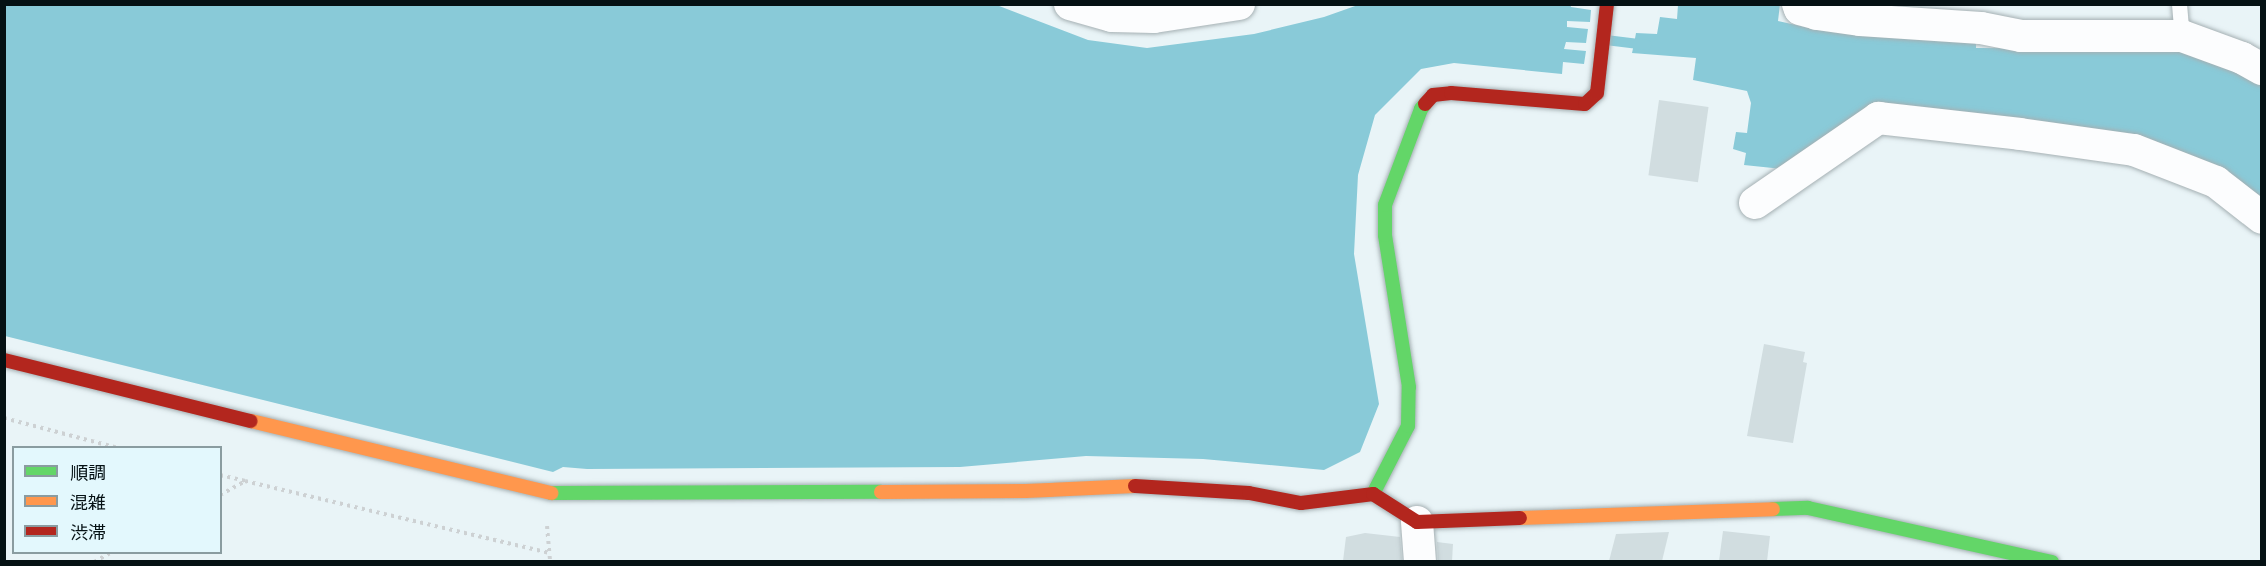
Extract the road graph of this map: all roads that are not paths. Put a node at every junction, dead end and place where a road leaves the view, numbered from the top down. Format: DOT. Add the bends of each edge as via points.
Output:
graph roads {
  1 [pos="1070,4"];
  2 [pos="1239,4"];
  3 [pos="1607,4"];
  4 [pos="1798,4"];
  5 [pos="2179,4"];
  6 [pos="2182,36"];
  7 [pos="2262,69"];
  8 [pos="1755,202"];
  9 [pos="2262,218"];
  10 [pos="4,360"];
  11 [pos="1373,494"];
  12 [pos="1417,522"];
  13 [pos="1420,561"];
  14 [pos="2052,561"];
  1 -- 2 [label="street" via="1112,16 1154,17"];
  3 -- 11 [label="street" via="1597,93 1585,104 1451,93 1433,95 1421,109 1385,205 1385,235 1409,387 1408,426"];
  4 -- 6 [label="street" via="1800,9 1849,19 1981,28 2021,36"];
  5 -- 6 [label="lane"];
  6 -- 7 [label="street"];
  8 -- 9 [label="street" via="1878,118 2134,150 2216,182"];
  10 -- 11 [label="street" via="543,494 1025,491 1133,486 1249,493 1301,503"];
  11 -- 12 [label="street"];
  12 -- 13 [label="street"];
  12 -- 14 [label="street" via="1808,508"];
}
